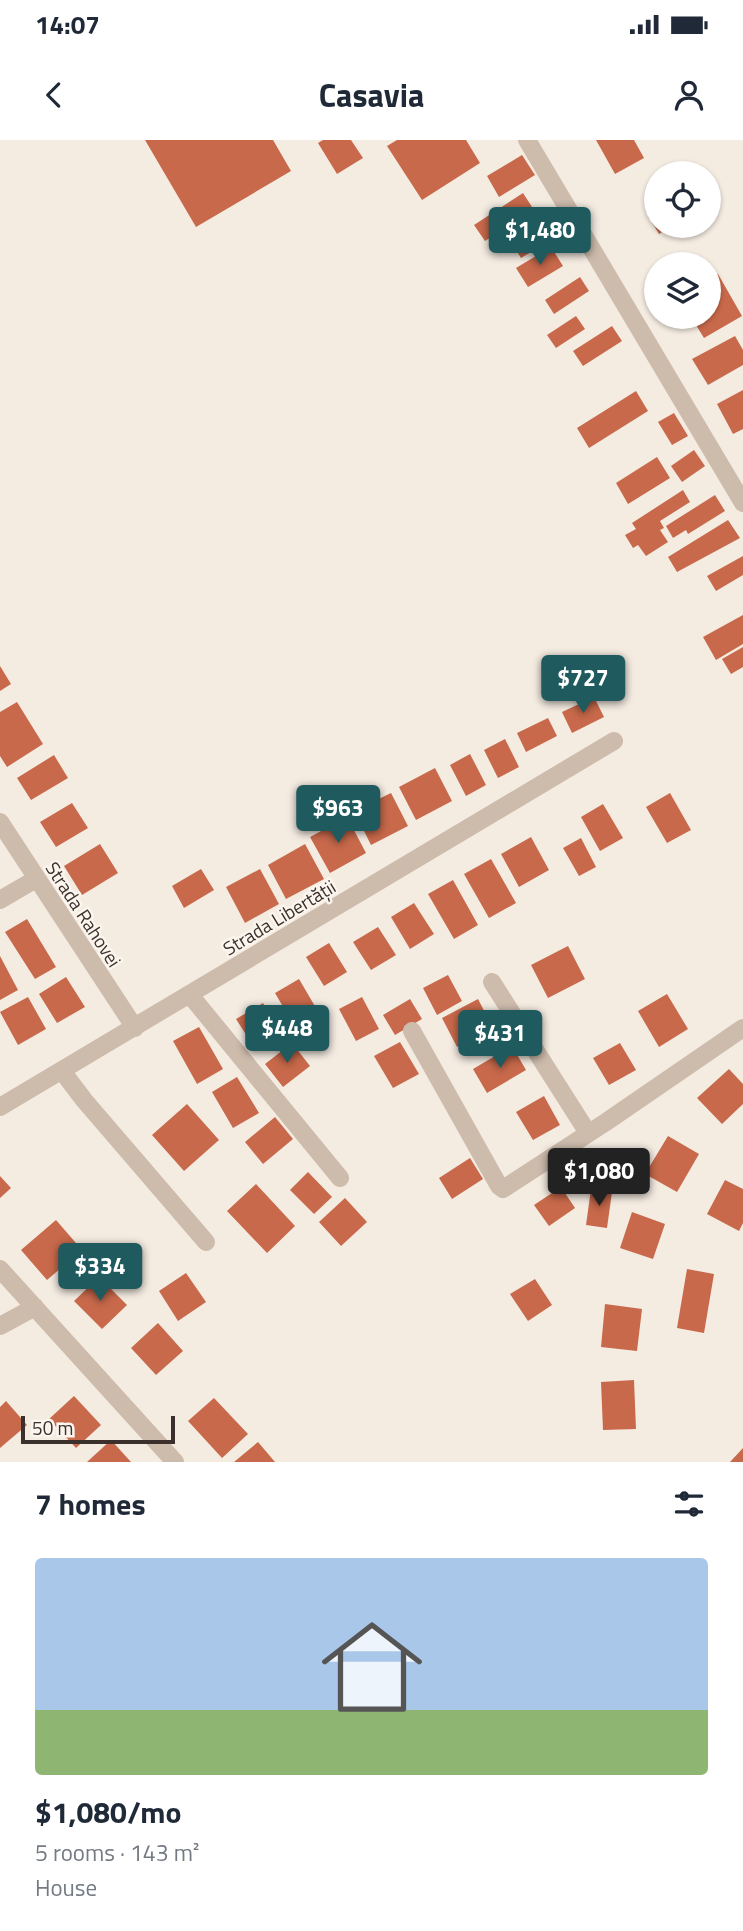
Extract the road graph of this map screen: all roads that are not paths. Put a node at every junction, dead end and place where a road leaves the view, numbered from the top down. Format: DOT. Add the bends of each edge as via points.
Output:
graph roads {
  1 [pos="527,140"];
  2 [pos="743,503"];
  3 [pos="614,741"];
  4 [pos="0,822"];
  5 [pos="36,879"];
  6 [pos="0,900"];
  7 [pos="492,982"];
  8 [pos="190,995"];
  9 [pos="135,1028"];
  10 [pos="743,1028"];
  11 [pos="412,1031"];
  12 [pos="62,1071"];
  13 [pos="0,1107"];
  14 [pos="588,1133"];
  15 [pos="340,1178"];
  16 [pos="206,1242"];
  17 [pos="0,1269"];
  18 [pos="34,1307"];
  19 [pos="0,1326"];
  20 [pos="175,1462"];
  1 -- 2 [label="street"];
  3 -- 8 [label="street, Strada Libertății"];
  4 -- 5 [label="street, Strada Rahovei"];
  5 -- 6 [label="street"];
  5 -- 9 [label="street, Strada Rahovei"];
  7 -- 14 [label="street"];
  8 -- 9 [label="street, Strada Libertății"];
  8 -- 15 [label="street"];
  9 -- 12 [label="street, Strada Libertății"];
  10 -- 14 [label="street"];
  11 -- 14 [label="street" via="503,1189"];
  12 -- 13 [label="street, Strada Libertății"];
  12 -- 16 [label="street"];
  17 -- 18 [label="street"];
  18 -- 19 [label="street"];
  18 -- 20 [label="street"];
}
